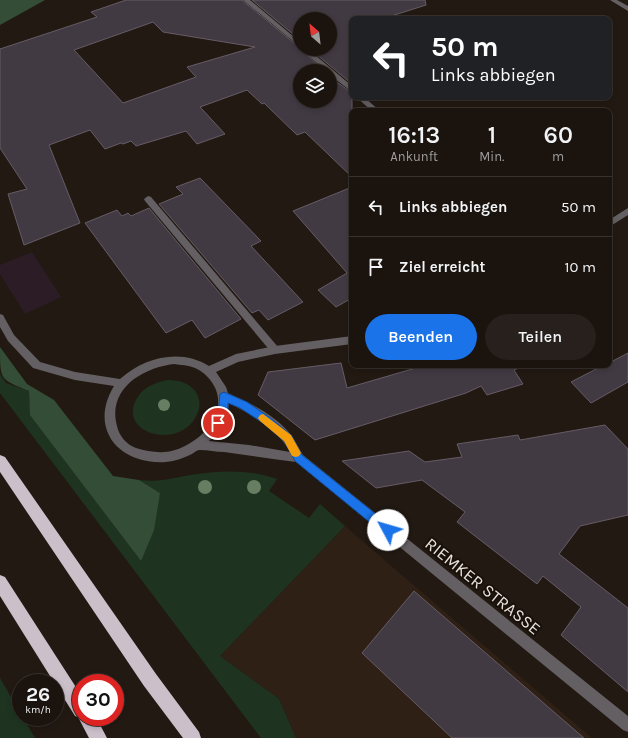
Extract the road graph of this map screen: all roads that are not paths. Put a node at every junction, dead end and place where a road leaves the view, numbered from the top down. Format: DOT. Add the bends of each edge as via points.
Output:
graph roads {
  1 [pos="246,0"];
  2 [pos="613,0"];
  3 [pos="628,9"];
  4 [pos="293,39"];
  5 [pos="312,56"];
  6 [pos="322,64"];
  7 [pos="337,77"];
  8 [pos="349,87"];
  9 [pos="363,100"];
  10 [pos="373,108"];
  11 [pos="148,199"];
  12 [pos="628,211"];
  13 [pos="612,222"];
  14 [pos="0,318"];
  15 [pos="349,340"];
  16 [pos="275,350"];
  17 [pos="208,371"];
  18 [pos="121,383"];
  19 [pos="224,396"];
  20 [pos="198,446"];
  21 [pos="299,458"];
  22 [pos="0,461"];
  23 [pos="0,582"];
  24 [pos="72,696"];
  25 [pos="628,725"];
  26 [pos="92,726"];
  27 [pos="99,738"];
  28 [pos="193,738"];
  1 -- 4 [label="street"];
  2 -- 3 [label="street"];
  5 -- 6 [label="street"];
  7 -- 8 [label="street"];
  9 -- 10 [label="street"];
  11 -- 16 [label="street"];
  12 -- 13 [label="street"];
  14 -- 18 [label="street" via="11,338 38,365 74,376"];
  15 -- 16 [label="street"];
  16 -- 17 [label="street" via="236,358"];
  17 -- 18 [label="street" via="193,363 174,360 154,363 136,370"];
  17 -- 19 [label="street" via="219,382"];
  18 -- 20 [label="street" via="110,400 108,420 115,437 130,451 152,457 176,455"];
  19 -- 20 [label="street" via="223,414 214,431"];
  19 -- 21 [label="street, RIEMKER STRASSE" via="266,420 287,438"];
  20 -- 21 [label="street"];
  21 -- 25 [label="street, RIEMKER STRASSE"];
  22 -- 28 [label="highway" via="150,680"];
  23 -- 24 [label="highway"];
  26 -- 27 [label="highway"];
}
